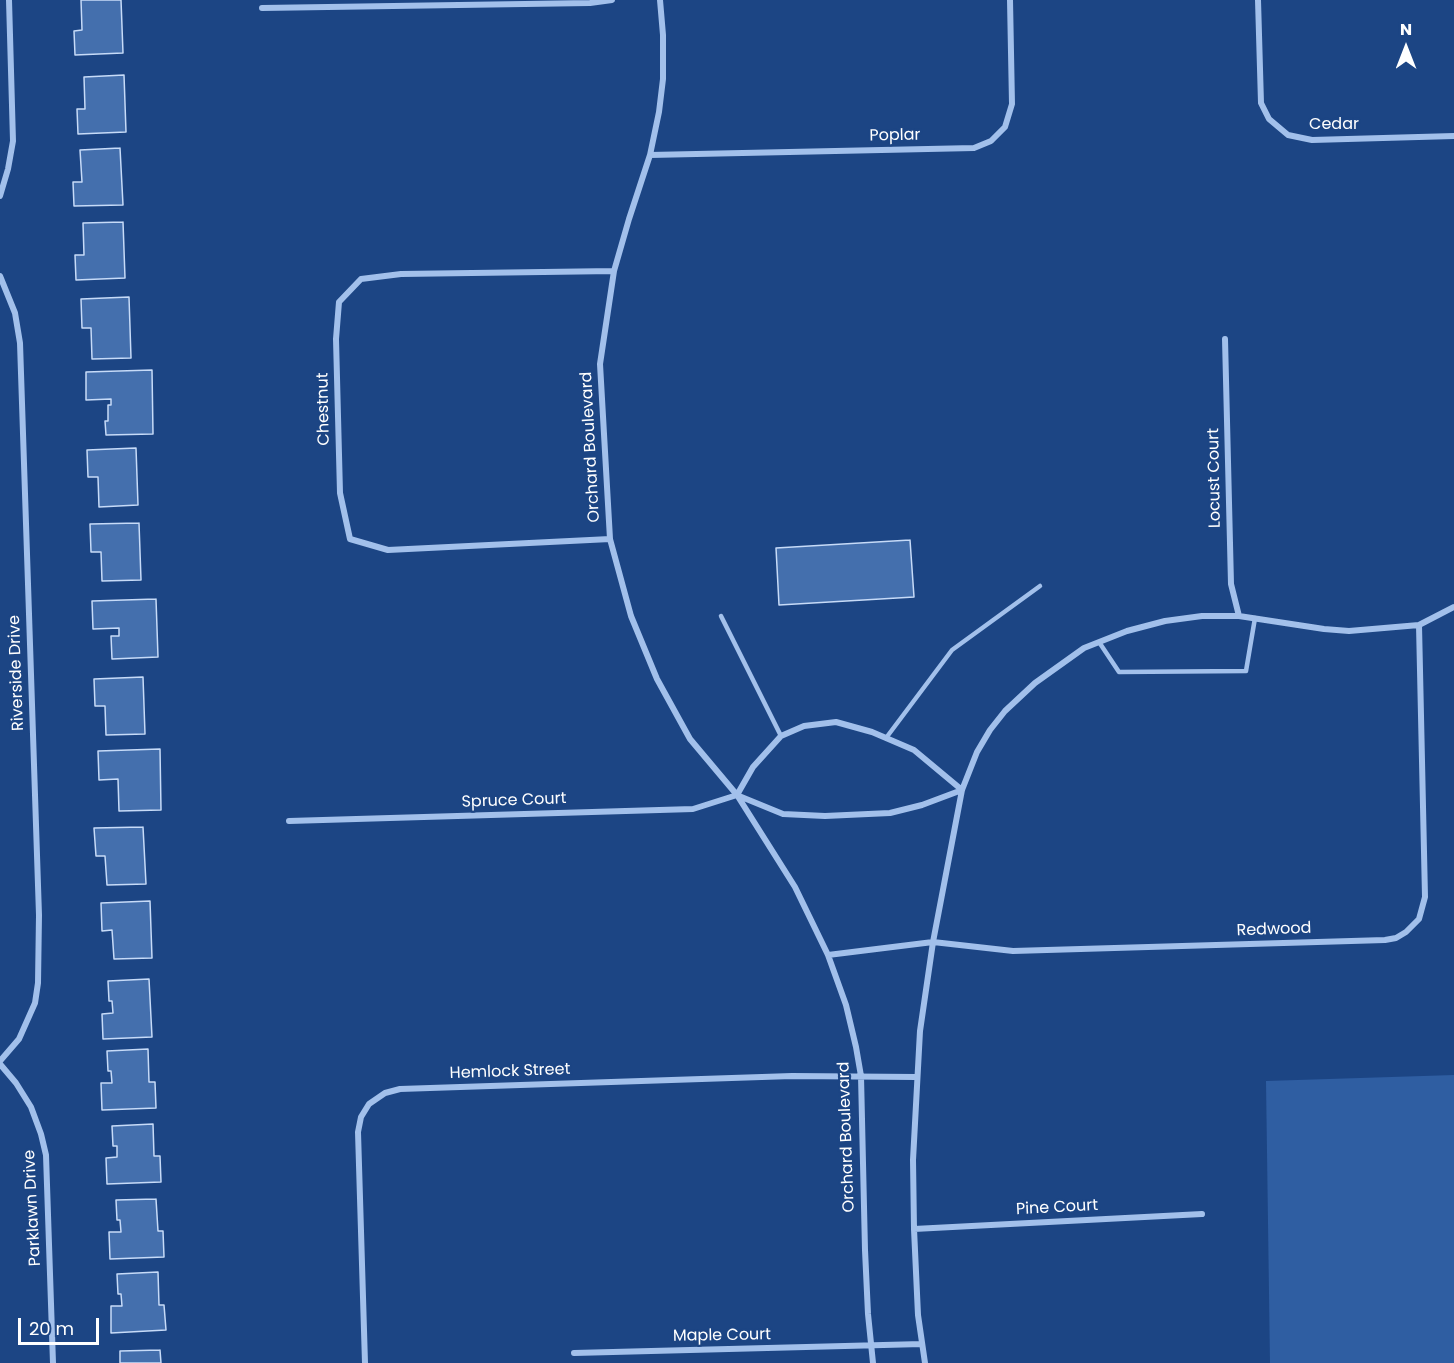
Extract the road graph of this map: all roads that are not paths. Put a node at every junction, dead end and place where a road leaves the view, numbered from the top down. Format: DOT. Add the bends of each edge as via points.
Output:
graph roads {
  1 [pos="9,0"];
  2 [pos="612,0"];
  3 [pos="660,0"];
  4 [pos="1010,0"];
  5 [pos="1258,0"];
  6 [pos="262,8"];
  7 [pos="1454,136"];
  8 [pos="650,155"];
  9 [pos="0,196"];
  10 [pos="614,271"];
  11 [pos="0,276"];
  12 [pos="1225,339"];
  13 [pos="610,539"];
  14 [pos="1040,586"];
  15 [pos="1454,607"];
  16 [pos="721,616"];
  17 [pos="1239,616"];
  18 [pos="1255,618"];
  19 [pos="1419,625"];
  20 [pos="1100,642"];
  21 [pos="781,736"];
  22 [pos="886,738"];
  23 [pos="962,790"];
  24 [pos="737,795"];
  25 [pos="289,821"];
  26 [pos="933,942"];
  27 [pos="828,955"];
  28 [pos="0,1063"];
  29 [pos="861,1076"];
  30 [pos="916,1077"];
  31 [pos="1203,1214"];
  32 [pos="914,1229"];
  33 [pos="922,1344"];
  34 [pos="871,1346"];
  35 [pos="574,1353"];
  36 [pos="53,1363"];
  37 [pos="365,1363"];
  38 [pos="873,1363"];
  39 [pos="925,1363"];
  1 -- 9 [label="street" via="12,141"];
  2 -- 6 [label="street"];
  3 -- 8 [label="street, Orchard Boulevard" via="663,79"];
  4 -- 8 [label="street, Poplar" via="1012,104 1005,127 992,141 974,148"];
  5 -- 7 [label="street, Cedar" via="1261,103 1269,119 1282,131 1312,140"];
  8 -- 10 [label="street, Orchard Boulevard"];
  10 -- 13 [label="street, Orchard Boulevard" via="600,364"];
  10 -- 13 [label="street, Chestnut" via="401,274 361,279 339,302 336,339 340,493 350,539 388,550"];
  11 -- 28 [label="street, Riverside Drive" via="15,313 20,343 39,926 35,1003 19,1038"];
  12 -- 17 [label="street, Locust Court" via="1231,584"];
  13 -- 24 [label="street, Orchard Boulevard" via="631,616 657,679 690,739"];
  14 -- 22 [label="lane" via="952,650"];
  15 -- 19 [label="street"];
  16 -- 21 [label="lane"];
  17 -- 18 [label="street"];
  17 -- 20 [label="street" via="1165,621"];
  18 -- 19 [label="street" via="1349,631"];
  18 -- 20 [label="lane" via="1246,671 1119,672"];
  19 -- 26 [label="street, Redwood" via="1425,897 1419,919 1406,932 1385,940 1013,951"];
  20 -- 23 [label="street" via="1084,648 1035,682 1005,711 977,752"];
  21 -- 22 [label="street" via="804,726 836,722"];
  21 -- 24 [label="street" via="753,767"];
  22 -- 23 [label="street" via="914,750"];
  23 -- 24 [label="street, Orchard Boulevard" via="891,813 825,816 783,814"];
  23 -- 26 [label="street"];
  24 -- 25 [label="street, Spruce Court" via="693,809"];
  24 -- 27 [label="street, Orchard Boulevard" via="795,887"];
  26 -- 27 [label="street, Redwood"];
  26 -- 30 [label="street"];
  27 -- 29 [label="street, Orchard Boulevard" via="846,1005"];
  28 -- 36 [label="street, Parklawn Drive" via="31,1107 46,1155"];
  29 -- 30 [label="street, Hemlock Street"];
  29 -- 34 [label="street, Orchard Boulevard"];
  29 -- 37 [label="street, Hemlock Street" via="400,1089 385,1093 369,1104 358,1132"];
  30 -- 32 [label="street"];
  31 -- 32 [label="street, Pine Court"];
  32 -- 33 [label="street"];
  33 -- 34 [label="street, Maple Court"];
  33 -- 39 [label="street"];
  34 -- 35 [label="street, Maple Court"];
  34 -- 38 [label="street, Orchard Boulevard"];
}
